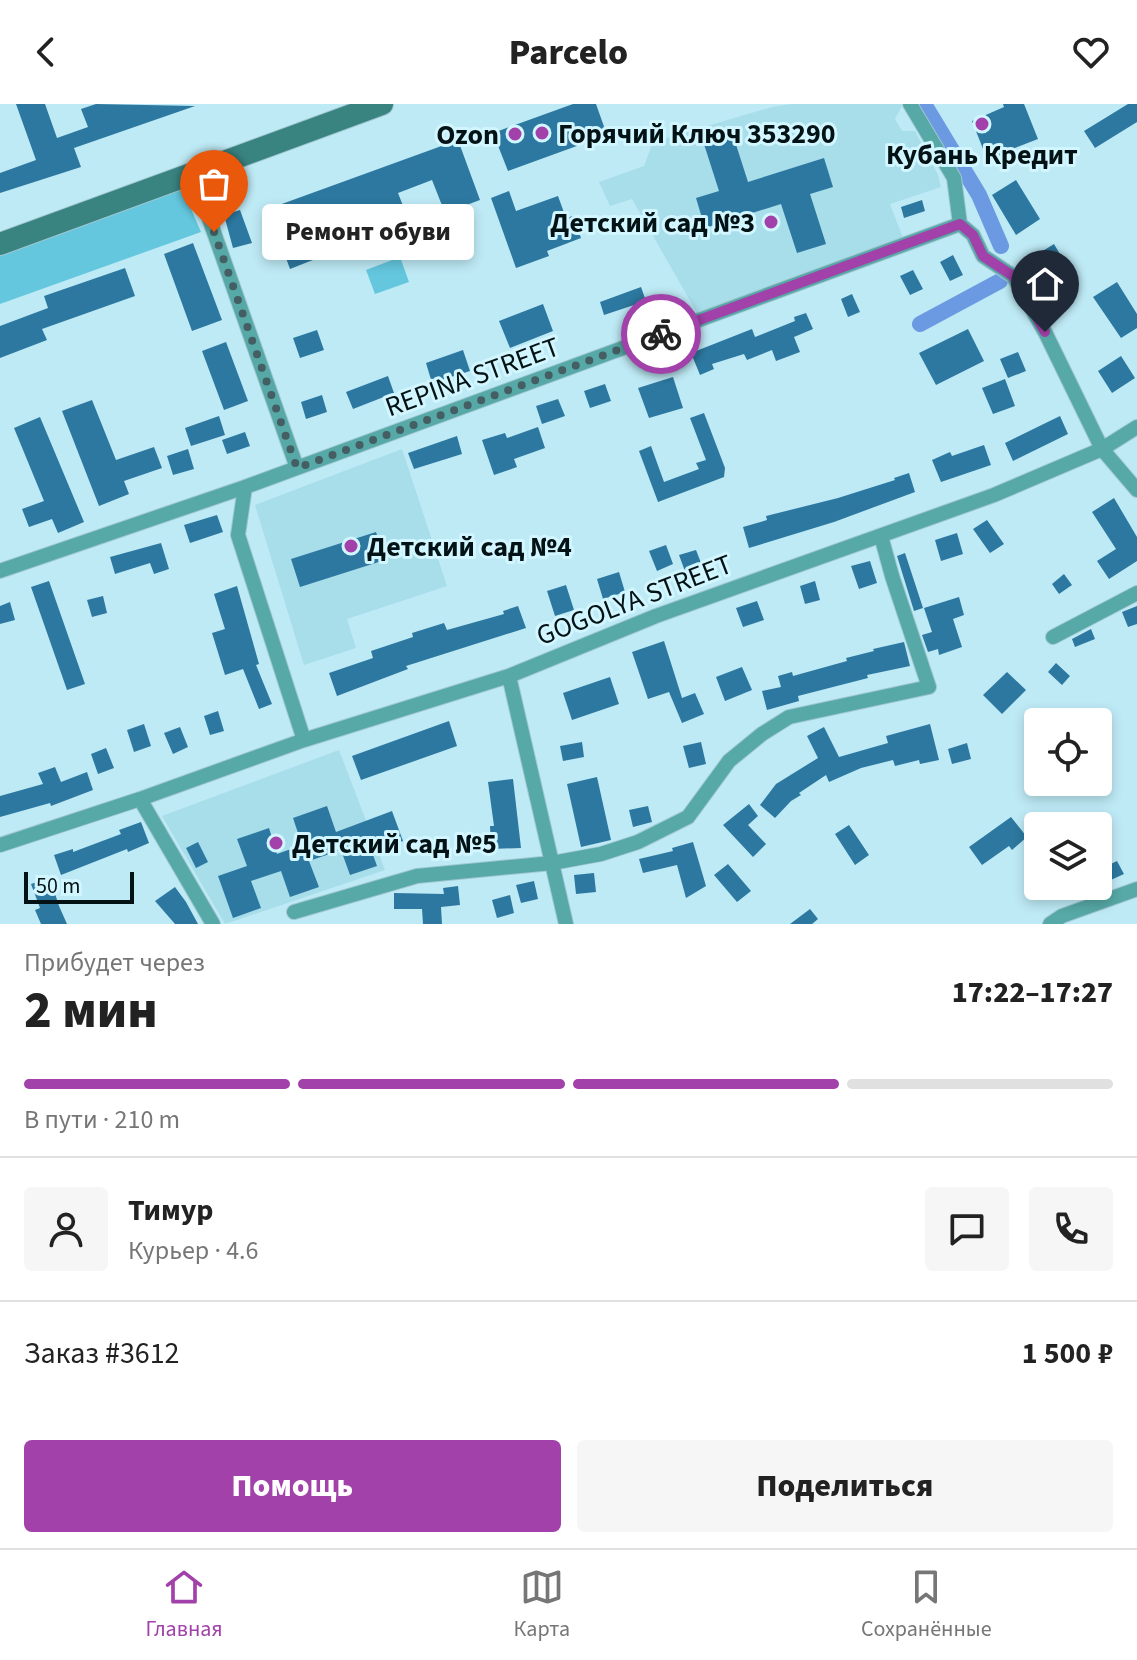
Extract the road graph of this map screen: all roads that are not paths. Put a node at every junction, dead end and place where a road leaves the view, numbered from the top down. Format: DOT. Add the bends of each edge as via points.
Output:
graph roads {
  1 [pos="382,104"];
  2 [pos="910,104"];
  3 [pos="193,173"];
  4 [pos="960,224"];
  5 [pos="0,244"];
  6 [pos="1137,427"];
  7 [pos="1102,449"];
  8 [pos="297,468"];
  9 [pos="245,487"];
  10 [pos="1137,490"];
  11 [pos="881,536"];
  12 [pos="0,571"];
  13 [pos="1137,593"];
  14 [pos="1053,637"];
  15 [pos="509,676"];
  16 [pos="304,740"];
  17 [pos="140,799"];
  18 [pos="0,845"];
  19 [pos="552,863"];
  20 [pos="1137,889"];
  21 [pos="294,912"];
  22 [pos="213,924"];
  23 [pos="566,924"];
  24 [pos="1050,924"];
  1 -- 3 [label="street"];
  2 -- 4 [label="street" via="954,178"];
  3 -- 5 [label="street"];
  3 -- 8 [label="street"];
  4 -- 7 [label="street" via="973,235 983,256 1013,276"];
  4 -- 8 [label="street, REPINA STREET"];
  6 -- 7 [label="street, GOGOLYA STREET"];
  7 -- 10 [label="street"];
  7 -- 11 [label="street, GOGOLYA STREET"];
  8 -- 9 [label="street, REPINA STREET"];
  9 -- 12 [label="street, REPINA STREET"];
  9 -- 16 [label="street" via="238,535"];
  11 -- 15 [label="street, GOGOLYA STREET" via="656,616"];
  11 -- 19 [label="street" via="929,687 789,717 729,761 688,817 638,842"];
  13 -- 14 [label="street"];
  15 -- 16 [label="street, GOGOLYA STREET"];
  15 -- 19 [label="street"];
  16 -- 17 [label="street, GOGOLYA STREET"];
  17 -- 18 [label="street, GOGOLYA STREET"];
  17 -- 22 [label="street"];
  19 -- 21 [label="street" via="417,876"];
  19 -- 23 [label="street"];
  20 -- 24 [label="street"];
}
